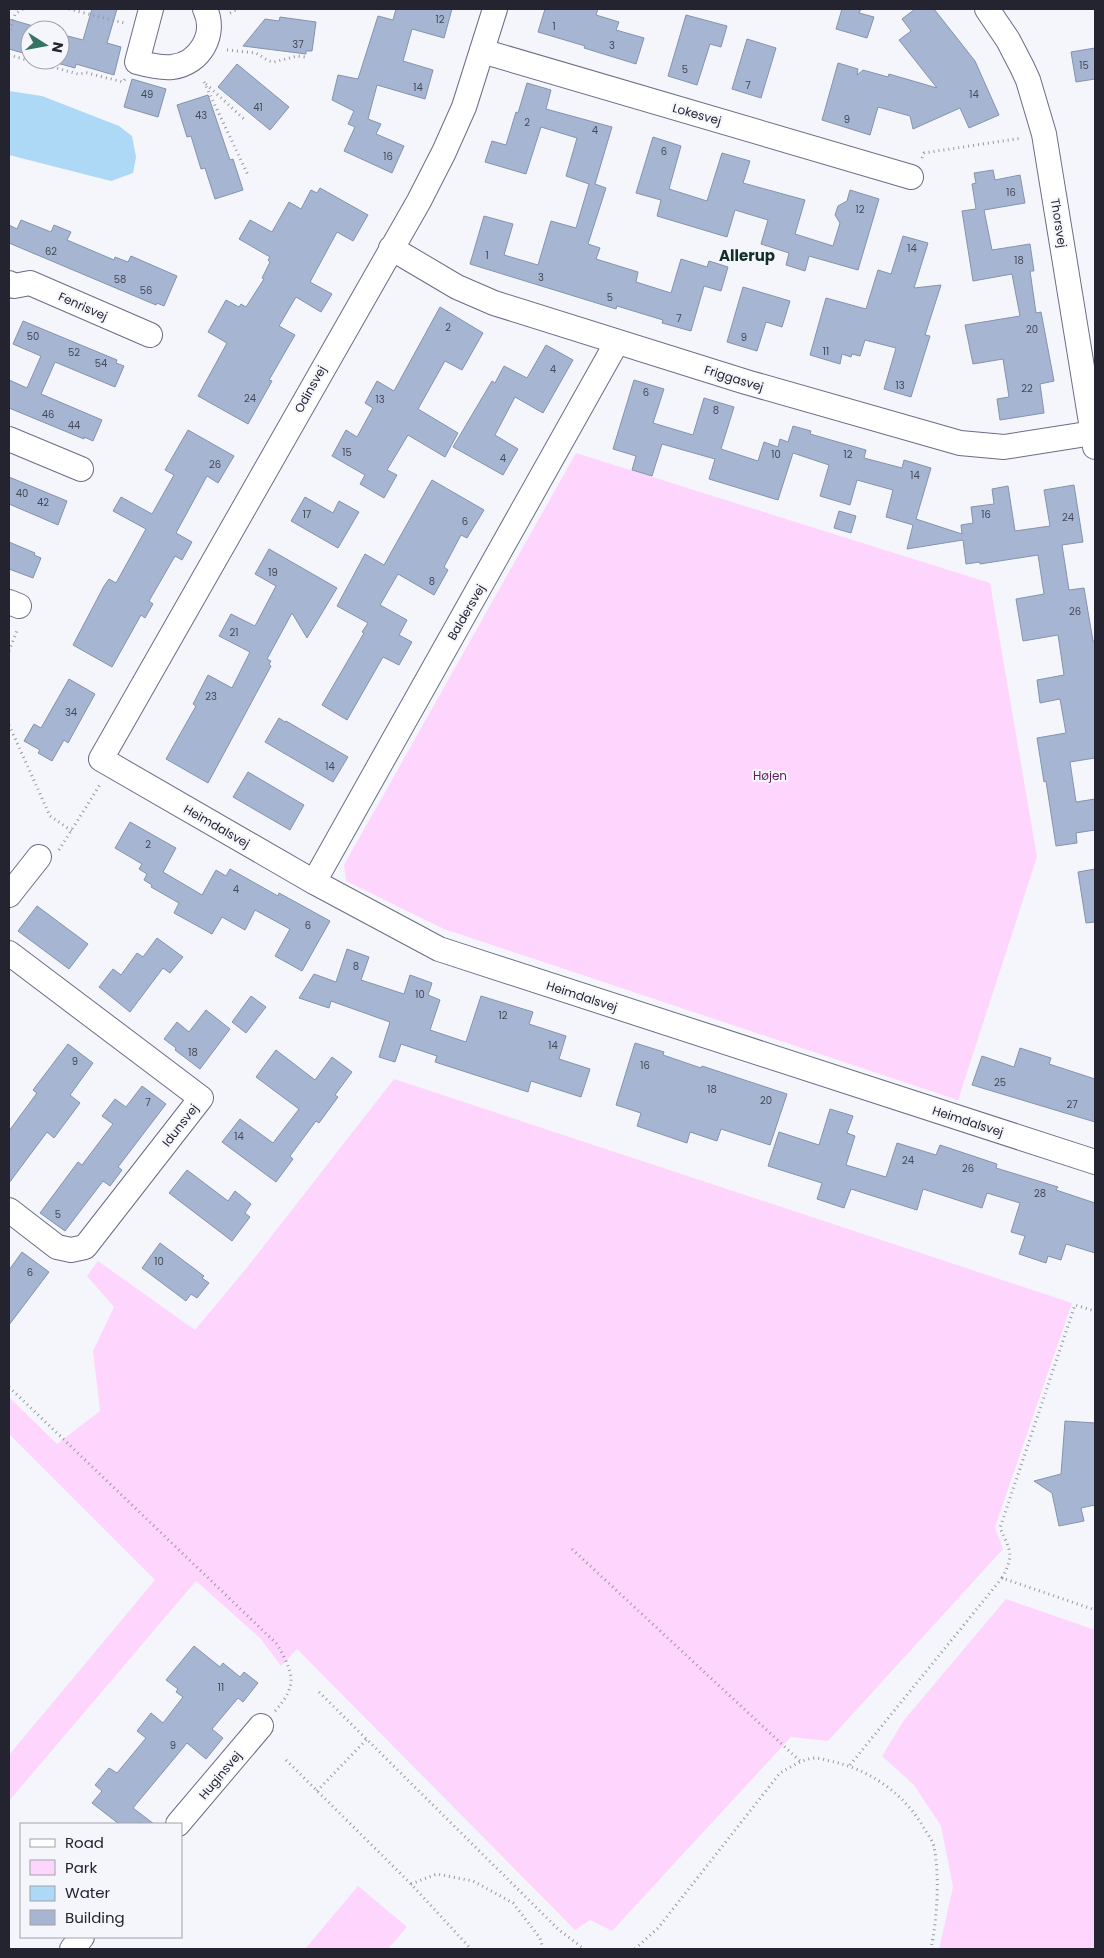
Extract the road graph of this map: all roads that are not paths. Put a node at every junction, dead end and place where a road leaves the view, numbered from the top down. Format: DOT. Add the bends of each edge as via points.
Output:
graph roads {
  1 [pos="204,9"];
  2 [pos="495,9"];
  3 [pos="987,9"];
  4 [pos="148,19"];
  5 [pos="482,51"];
  6 [pos="911,177"];
  7 [pos="391,248"];
  8 [pos="11,289"];
  9 [pos="150,335"];
  10 [pos="617,342"];
  11 [pos="9,439"];
  12 [pos="1094,441"];
  13 [pos="81,469"];
  14 [pos="101,759"];
  15 [pos="39,857"];
  16 [pos="314,882"];
  17 [pos="11,886"];
  18 [pos="9,953"];
  19 [pos="1095,1162"];
  20 [pos="9,1210"];
  21 [pos="261,1726"];
  22 [pos="179,1823"];
  23 [pos="81,1938"];
  24 [pos="72,1949"];
  1 -- 4 [label="street" via="209,28 205,43 197,55 180,66 137,62"];
  2 -- 5 [label="street, Odinsvej"];
  3 -- 12 [label="street, Thorsvej" via="1025,73 1044,134"];
  5 -- 6 [label="street, Lokesvej"];
  5 -- 7 [label="street, Odinsvej" via="464,107 444,152"];
  7 -- 10 [label="street, Friggasvej" via="474,296"];
  7 -- 14 [label="street, Odinsvej"];
  8 -- 9 [label="street, Fenrisvej" via="30,282"];
  10 -- 12 [label="street, Friggasvej" via="960,443 1004,446"];
  10 -- 16 [label="street, Baldersvej"];
  11 -- 13 [label="street"];
  14 -- 16 [label="street, Heimdalsvej"];
  15 -- 17 [label="street"];
  16 -- 19 [label="street, Heimdalsvej" via="414,937 456,956"];
  18 -- 20 [label="street, Idunsvej" via="201,1098 85,1247 71,1250 57,1247"];
  21 -- 22 [label="street, Huginsvej"];
  23 -- 24 [label="street"];
}
